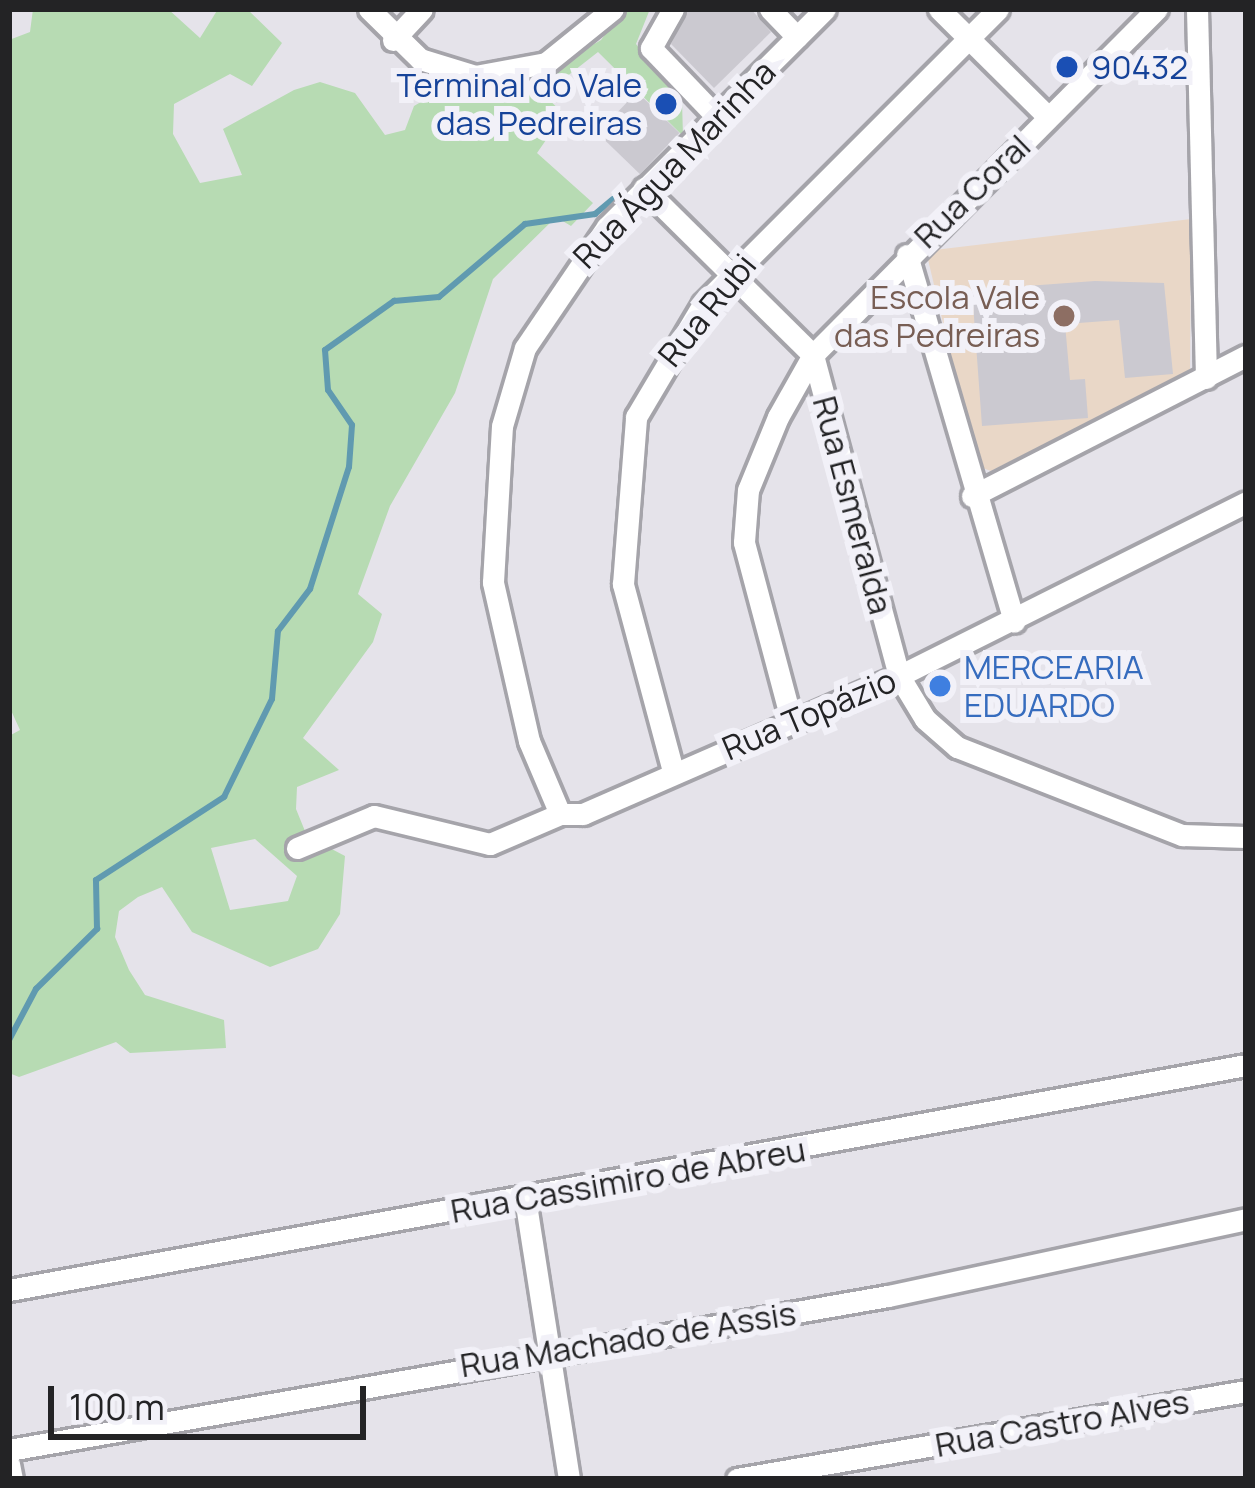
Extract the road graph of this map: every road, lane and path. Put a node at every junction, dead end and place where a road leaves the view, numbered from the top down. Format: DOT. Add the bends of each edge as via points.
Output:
graph roads {
  1 [pos="369,9"];
  2 [pos="422,9"];
  3 [pos="613,9"];
  4 [pos="673,9"];
  5 [pos="770,9"];
  6 [pos="825,9"];
  7 [pos="939,9"];
  8 [pos="998,9"];
  9 [pos="1157,9"];
  10 [pos="1196,9"];
  11 [pos="797,37"];
  12 [pos="969,38"];
  13 [pos="393,40"];
  14 [pos="715,115"];
  15 [pos="1048,117"];
  16 [pos="644,188"];
  17 [pos="908,255"];
  18 [pos="729,274"];
  19 [pos="813,355"];
  20 [pos="1246,356"];
  21 [pos="1206,378"];
  22 [pos="972,496"];
  23 [pos="1246,502"];
  24 [pos="1014,622"];
  25 [pos="899,676"];
  26 [pos="792,722"];
  27 [pos="673,771"];
  28 [pos="560,814"];
  29 [pos="1246,837"];
  30 [pos="297,848"];
  31 [pos="1246,1065"];
  32 [pos="525,1198"];
  33 [pos="1246,1219"];
  34 [pos="9,1289"];
  35 [pos="553,1350"];
  36 [pos="1246,1391"];
  37 [pos="9,1450"];
  38 [pos="9,1464"];
  39 [pos="12,1479"];
  40 [pos="569,1479"];
  41 [pos="737,1479"];
  1 -- 13 [label="street"];
  2 -- 13 [label="street"];
  3 -- 13 [label="street" via="567,53 499,74 452,71"];
  4 -- 14 [label="street" via="651,48"];
  5 -- 11 [label="street"];
  6 -- 11 [label="street, Rua Água Marinha"];
  7 -- 12 [label="street"];
  8 -- 12 [label="street, Rua Rubi"];
  9 -- 15 [label="street, Rua Coral"];
  10 -- 21 [label="street"];
  11 -- 14 [label="street, Rua Água Marinha"];
  12 -- 15 [label="street"];
  12 -- 18 [label="street, Rua Rubi"];
  14 -- 16 [label="street, Rua Água Marinha"];
  15 -- 17 [label="street, Rua Coral"];
  16 -- 18 [label="street, Rua Esmeralda"];
  16 -- 28 [label="street, Rua Água Marinha" via="565,280 525,348 502,426 493,582 522,718"];
  17 -- 19 [label="street, Rua Coral"];
  17 -- 22 [label="street"];
  18 -- 19 [label="street, Rua Esmeralda"];
  18 -- 27 [label="street, Rua Rubi" via="663,356 624,481 623,584"];
  19 -- 25 [label="street, Rua Esmeralda"];
  19 -- 26 [label="street, Rua Coral" via="759,454 744,542"];
  20 -- 21 [label="street"];
  21 -- 22 [label="street"];
  22 -- 24 [label="street"];
  23 -- 24 [label="street, Rua Topázio"];
  24 -- 25 [label="street, Rua Topázio"];
  25 -- 26 [label="street, Rua Topázio"];
  25 -- 29 [label="street" via="957,746 1182,835"];
  26 -- 27 [label="street, Rua Topázio"];
  27 -- 28 [label="street, Rua Topázio" via="584,814"];
  28 -- 30 [label="street, Rua Topázio" via="490,844 374,816"];
  31 -- 32 [label="street, Rua Cassimiro de Abreu"];
  32 -- 34 [label="street, Rua Cassimiro de Abreu"];
  32 -- 35 [label="street"];
  33 -- 35 [label="street, Rua Machado de Assis" via="888,1296"];
  35 -- 37 [label="street, Rua Machado de Assis"];
  35 -- 40 [label="street"];
  36 -- 41 [label="street, Rua Castro Alves"];
  38 -- 39 [label="street"];
}
